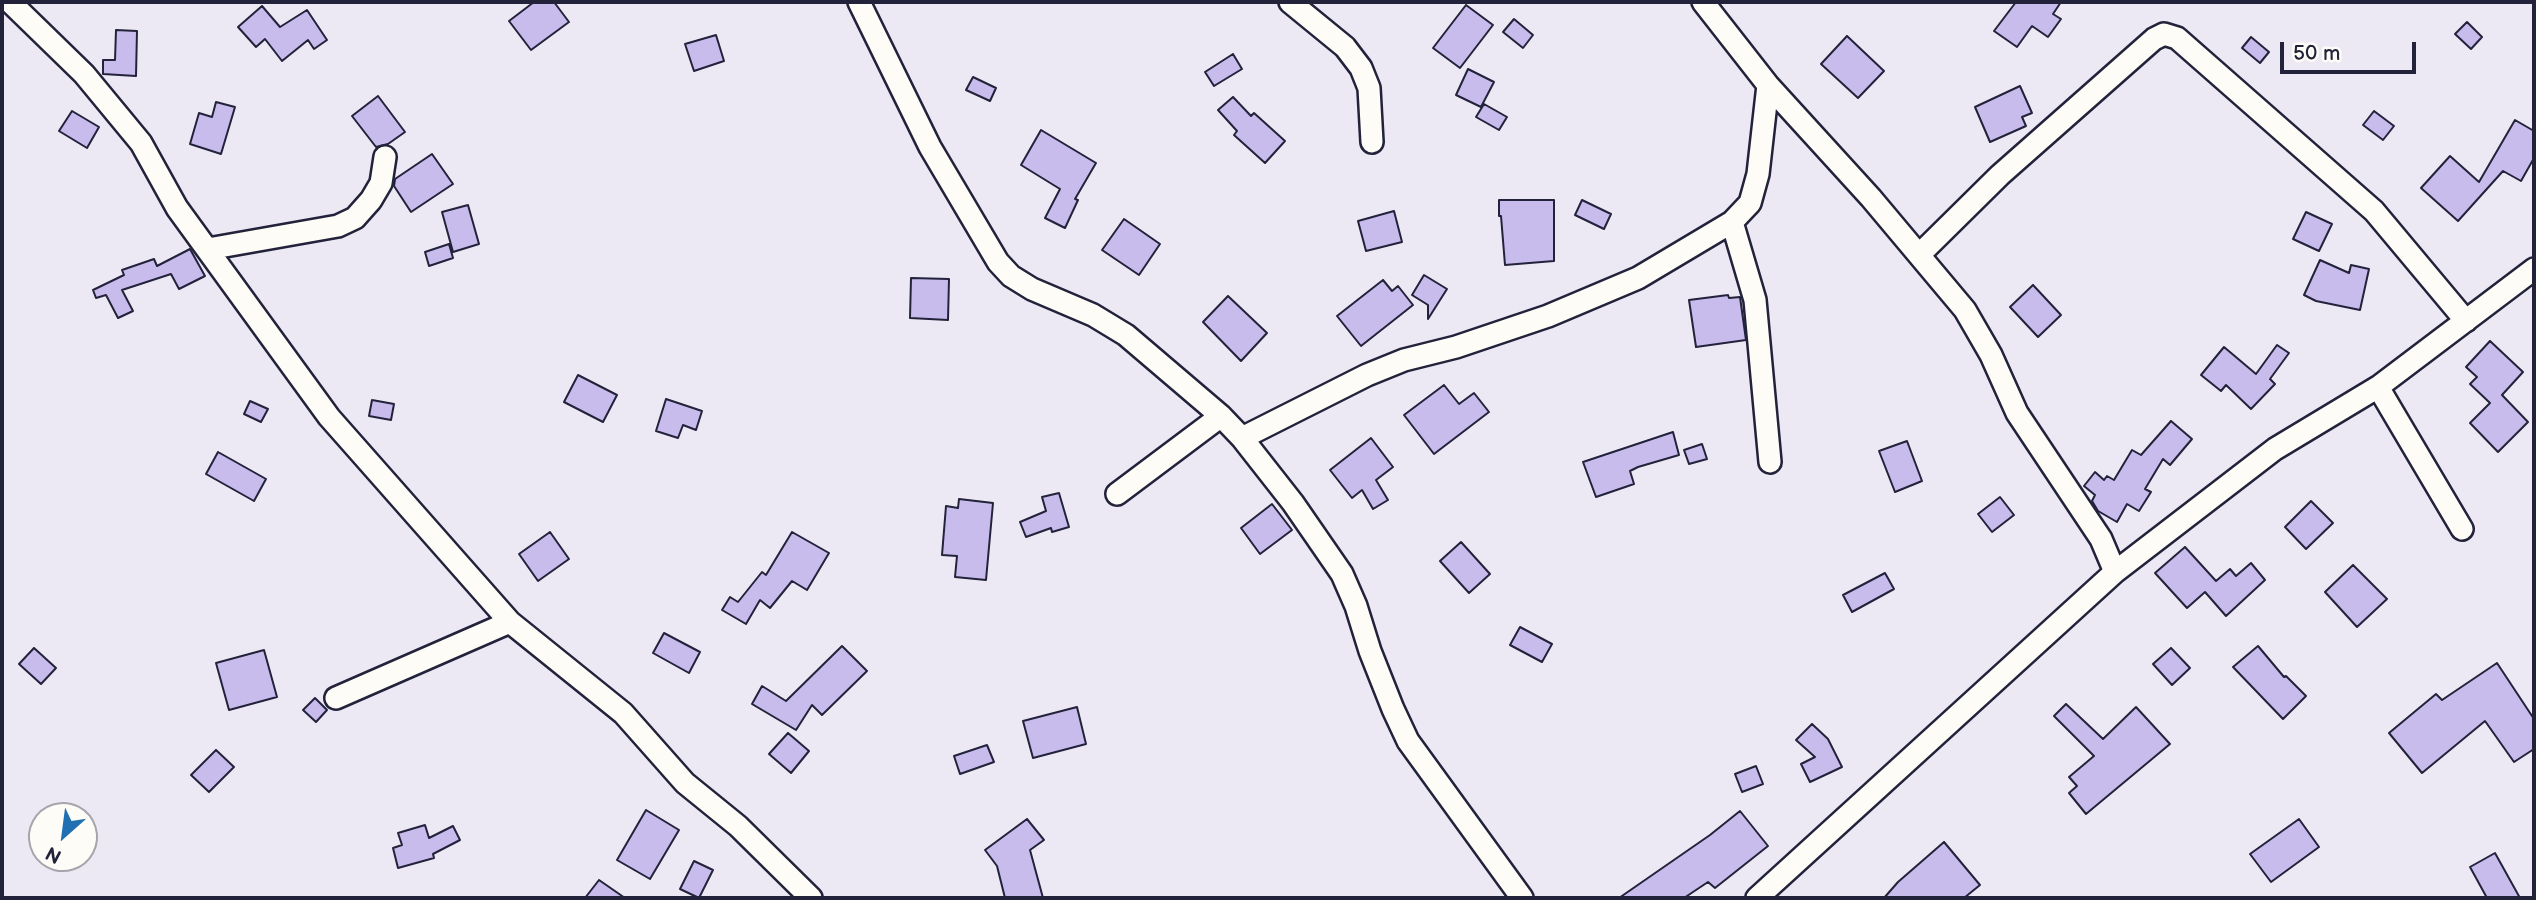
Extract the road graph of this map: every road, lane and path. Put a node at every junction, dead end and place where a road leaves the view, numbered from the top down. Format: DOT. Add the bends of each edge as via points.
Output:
graph roads {
  1 [pos="10,2"];
  2 [pos="859,2"];
  3 [pos="1290,2"];
  4 [pos="1703,2"];
  5 [pos="1768,85"];
  6 [pos="1372,142"];
  7 [pos="385,157"];
  8 [pos="1732,222"];
  9 [pos="208,249"];
  10 [pos="1920,254"];
  11 [pos="2534,270"];
  12 [pos="2466,321"];
  13 [pos="2378,387"];
  14 [pos="1221,416"];
  15 [pos="1242,438"];
  16 [pos="1770,462"];
  17 [pos="1116,494"];
  18 [pos="2462,529"];
  19 [pos="2115,572"];
  20 [pos="510,622"];
  21 [pos="336,698"];
  22 [pos="811,898"];
  23 [pos="1522,898"];
  24 [pos="1757,898"];
  1 -- 9 [label="street" via="84,74 141,143 177,208"];
  2 -- 14 [label="street" via="930,147 998,262 1032,289 1094,315 1126,335"];
  3 -- 6 [label="street" via="1345,47 1361,68 1369,88"];
  4 -- 5 [label="street"];
  5 -- 8 [label="street" via="1758,174 1750,203"];
  5 -- 10 [label="street"];
  7 -- 9 [label="street" via="381,183 355,218 338,226"];
  8 -- 15 [label="street" via="1638,278 1548,316 1404,360"];
  8 -- 16 [label="street" via="1755,300"];
  9 -- 20 [label="street" via="330,417"];
  10 -- 12 [label="street" via="2000,174 2164,34 2177,38 2374,211"];
  10 -- 19 [label="street" via="1965,310 1992,355 2017,413 2101,539"];
  11 -- 12 [label="street"];
  12 -- 13 [label="street"];
  13 -- 18 [label="street"];
  13 -- 19 [label="street" via="2275,449"];
  14 -- 15 [label="street"];
  14 -- 17 [label="street"];
  15 -- 23 [label="street" via="1342,574 1408,741"];
  19 -- 24 [label="street"];
  20 -- 21 [label="street"];
  20 -- 22 [label="street" via="623,713 685,783 738,826"];
}
